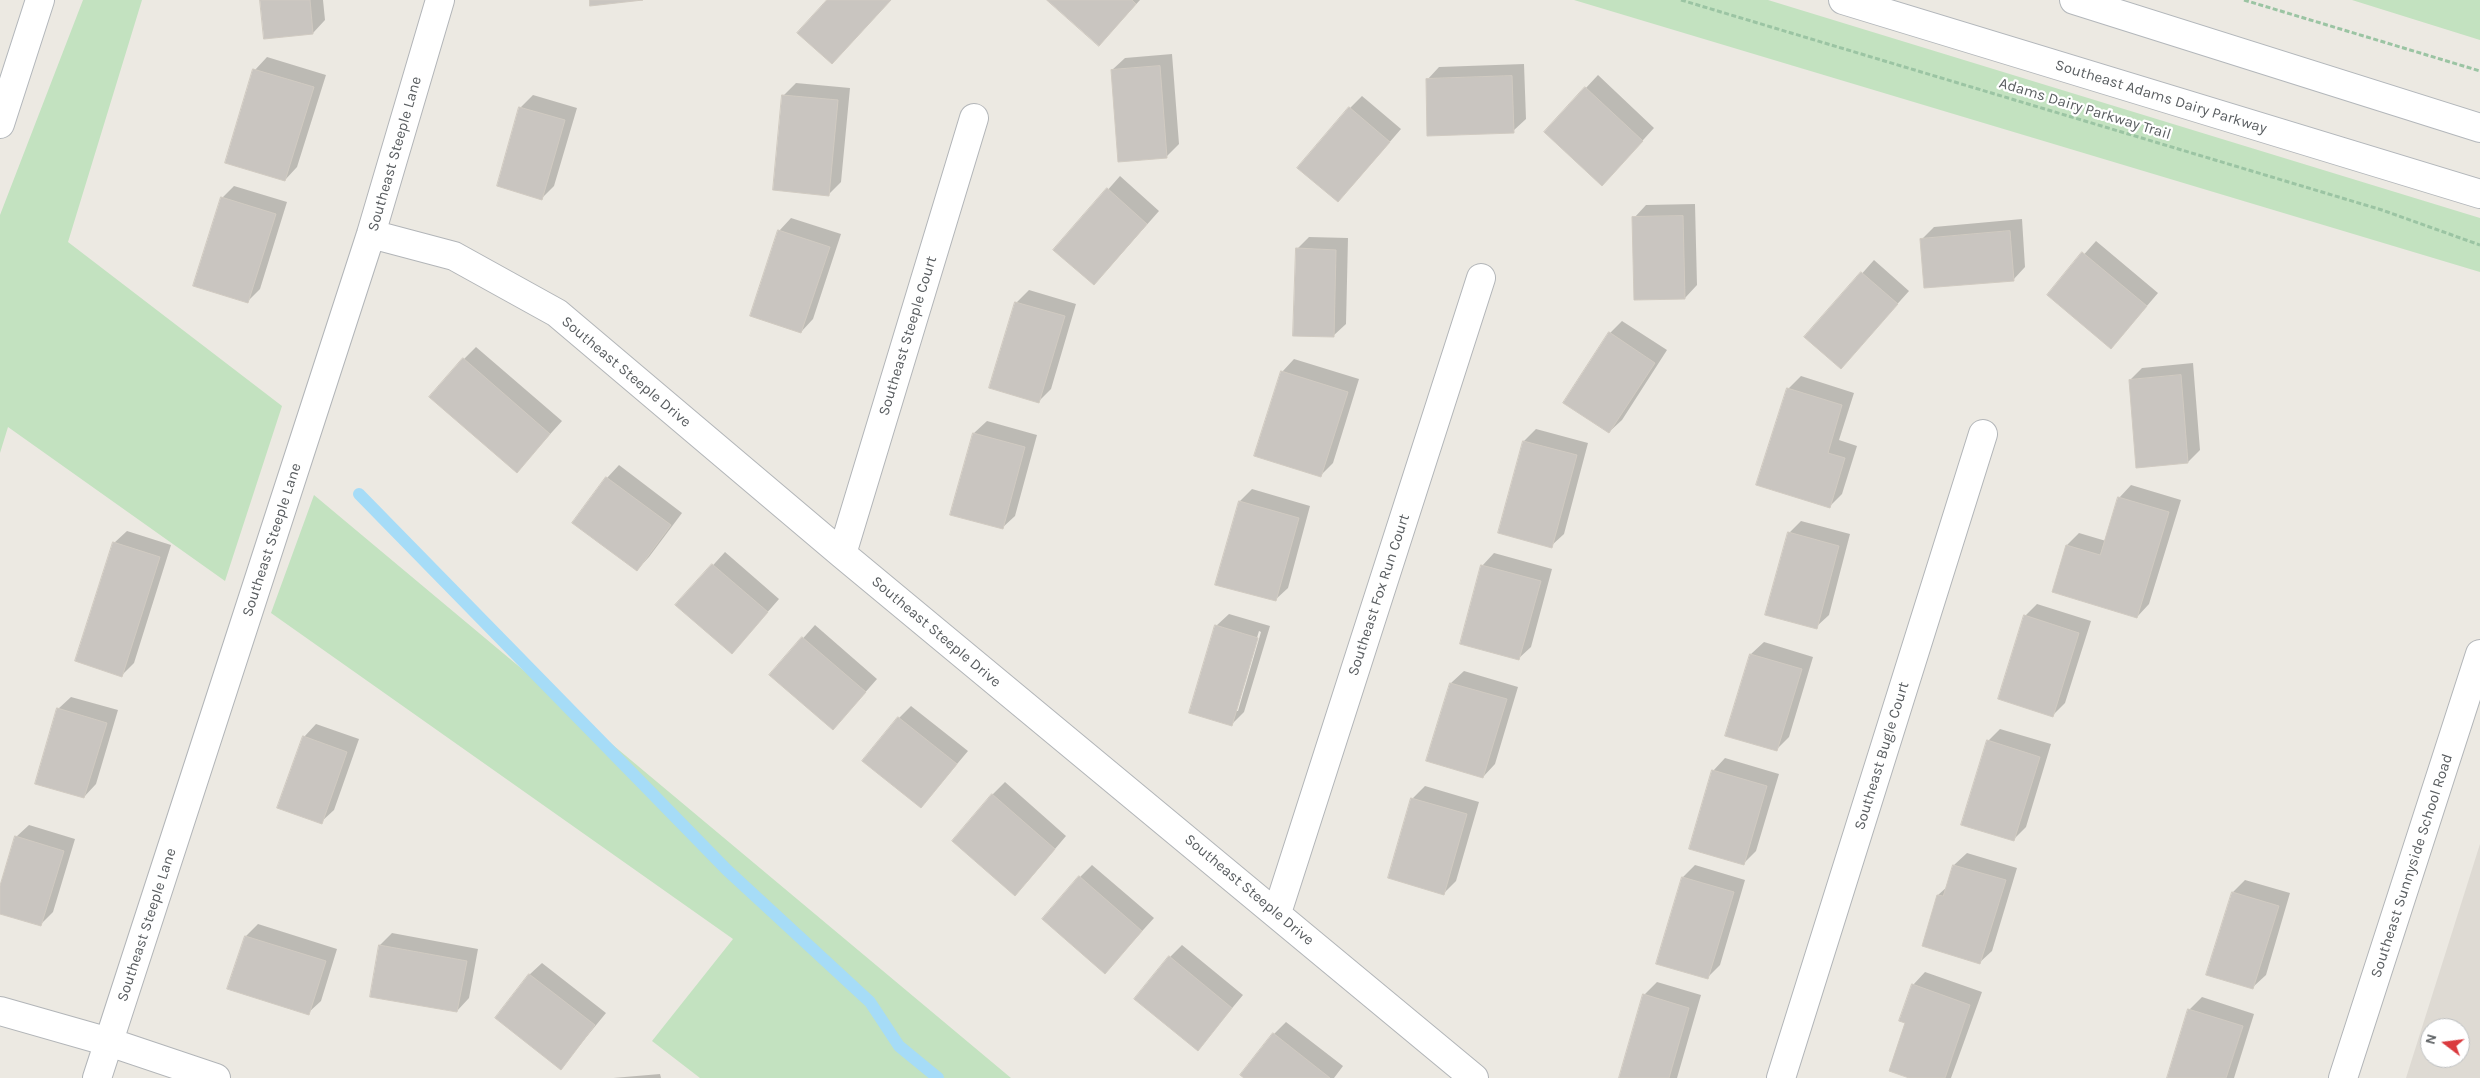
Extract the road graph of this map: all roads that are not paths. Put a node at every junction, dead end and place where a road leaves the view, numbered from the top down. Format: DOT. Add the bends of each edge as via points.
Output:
graph roads {
  1 [pos="40,0"];
  2 [pos="440,0"];
  3 [pos="1843,0"];
  4 [pos="2074,0"];
  5 [pos="974,118"];
  6 [pos="0,124"];
  7 [pos="2480,128"];
  8 [pos="2480,194"];
  9 [pos="372,234"];
  10 [pos="1481,278"];
  11 [pos="1983,434"];
  12 [pos="842,554"];
  13 [pos="2480,654"];
  14 [pos="1277,912"];
  15 [pos="0,1011"];
  16 [pos="109,1042"];
  17 [pos="97,1078"];
  18 [pos="216,1078"];
  19 [pos="1474,1078"];
  20 [pos="1781,1078"];
  21 [pos="2343,1078"];
  1 -- 6 [label="street"];
  2 -- 9 [label="street, Southeast Steeple Lane"];
  3 -- 8 [label="street, Southeast Adams Dairy Parkway"];
  4 -- 7 [label="street"];
  5 -- 12 [label="street, Southeast Steeple Court"];
  9 -- 12 [label="street, Southeast Steeple Drive" via="454,256 557,314"];
  9 -- 16 [label="street, Southeast Steeple Lane"];
  10 -- 14 [label="street, Southeast Fox Run Court"];
  11 -- 20 [label="street, Southeast Bugle Court"];
  12 -- 14 [label="street, Southeast Steeple Drive"];
  13 -- 21 [label="street, Southeast Sunnyside School Road"];
  14 -- 19 [label="street, Southeast Steeple Drive"];
  15 -- 16 [label="street"];
  16 -- 17 [label="street, Southeast Steeple Lane"];
  16 -- 18 [label="street"];
}
